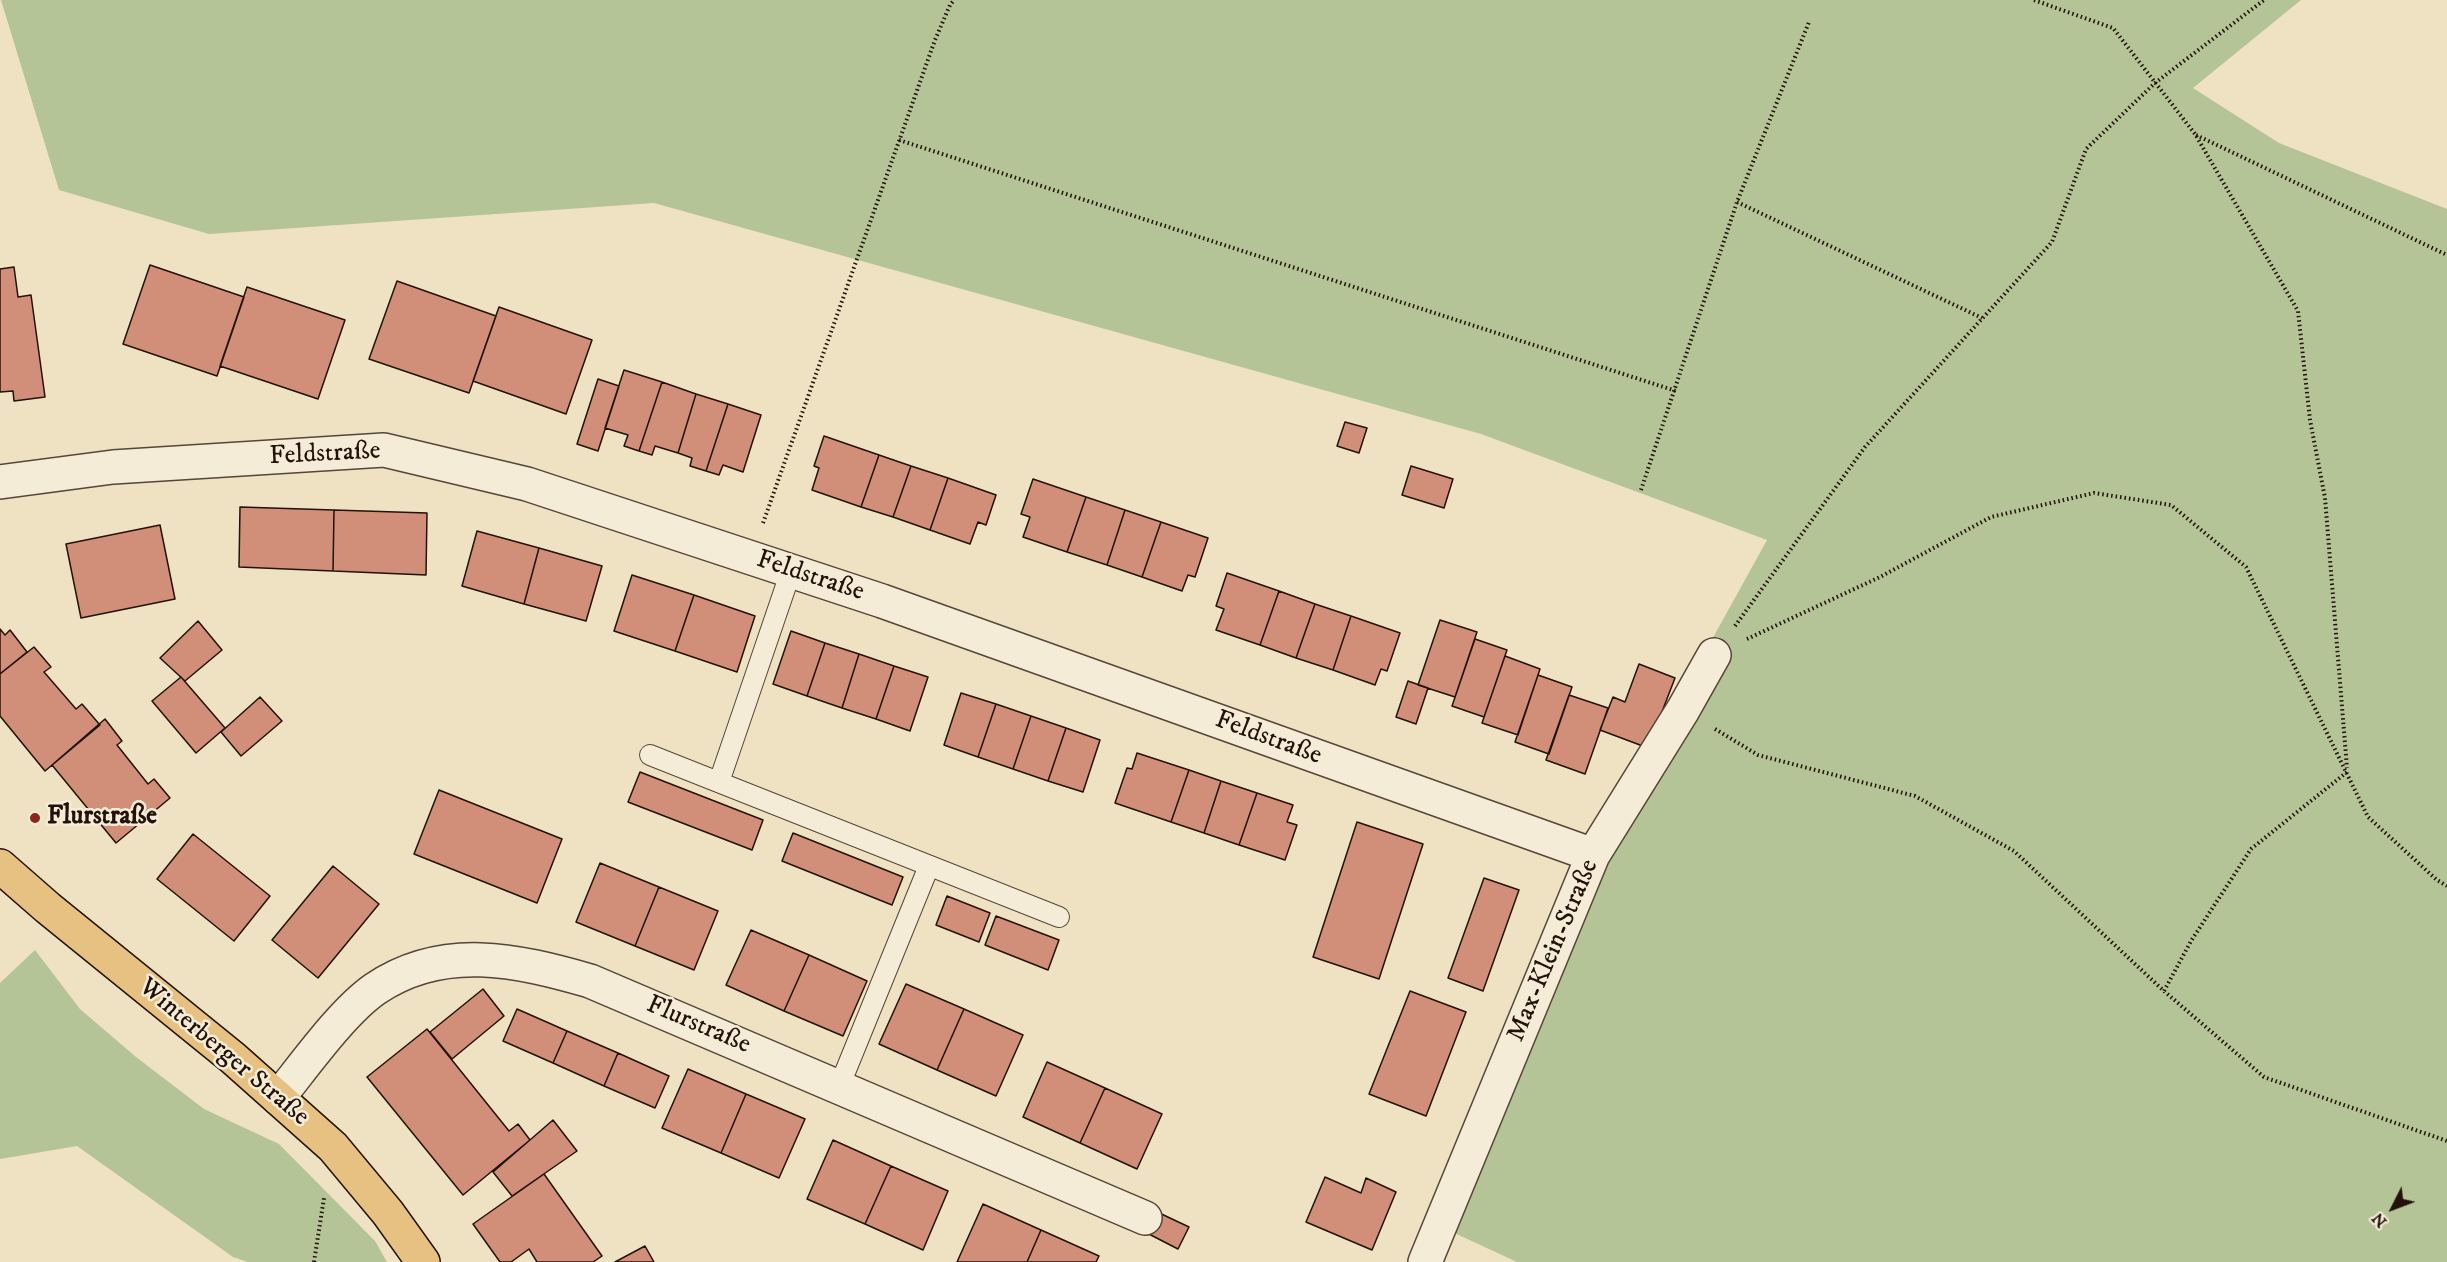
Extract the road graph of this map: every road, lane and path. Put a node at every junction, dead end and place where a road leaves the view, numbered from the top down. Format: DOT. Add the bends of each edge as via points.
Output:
graph roads {
  1 [pos="954,0"];
  2 [pos="2034,0"];
  3 [pos="2264,0"];
  4 [pos="1809,22"];
  5 [pos="2155,83"];
  6 [pos="2195,134"];
  7 [pos="899,140"];
  8 [pos="1737,202"];
  9 [pos="2447,255"];
  10 [pos="1982,318"];
  11 [pos="1676,391"];
  12 [pos="0,482"];
  13 [pos="1641,490"];
  14 [pos="751,558"];
  15 [pos="791,571"];
  16 [pos="1714,655"];
  17 [pos="1683,710"];
  18 [pos="650,755"];
  19 [pos="2347,772"];
  20 [pos="719,782"];
  21 [pos="1593,855"];
  22 [pos="0,866"];
  23 [pos="929,866"];
  24 [pos="2447,886"];
  25 [pos="1059,917"];
  26 [pos="2164,991"];
  27 [pos="839,1087"];
  28 [pos="278,1098"];
  29 [pos="2447,1141"];
  30 [pos="333,1147"];
  31 [pos="1145,1218"];
  32 [pos="314,1262"];
  33 [pos="423,1262"];
  34 [pos="1425,1262"];
  1 -- 7 [label="path" via="935,40"];
  2 -- 5 [label="path" via="2113,28"];
  3 -- 5 [label="path"];
  4 -- 8 [label="path"];
  5 -- 6 [label="path"];
  5 -- 10 [label="path" via="2086,149 2052,242"];
  6 -- 9 [label="path"];
  6 -- 19 [label="path" via="2298,311 2310,420 2325,498"];
  7 -- 11 [label="path"];
  7 -- 14 [label="path"];
  8 -- 10 [label="path"];
  8 -- 11 [label="path"];
  10 -- 16 [label="path" via="1865,447"];
  11 -- 13 [label="path"];
  12 -- 14 [label="street, Feldstraße" via="112,467 384,450 527,484"];
  14 -- 15 [label="street, Feldstraße"];
  15 -- 20 [label="lane"];
  15 -- 21 [label="street, Feldstraße"];
  16 -- 17 [label="street, Max-Klein-Straße"];
  16 -- 19 [label="path" via="1880,577 1991,517 2094,493 2171,505 2246,567"];
  17 -- 21 [label="street, Max-Klein-Straße"];
  17 -- 26 [label="path" via="1758,755 1915,796 2014,851"];
  18 -- 20 [label="lane"];
  19 -- 24 [label="path" via="2368,818"];
  19 -- 26 [label="path" via="2251,849 2191,941"];
  20 -- 23 [label="lane"];
  21 -- 34 [label="street, Max-Klein-Straße"];
  22 -- 28 [label="main road, Winterberger Straße"];
  23 -- 25 [label="lane"];
  23 -- 27 [label="lane"];
  26 -- 29 [label="path" via="2264,1077"];
  27 -- 28 [label="street, Flurstraße" via="590,981 541,967 459,959 420,966 375,990 345,1017"];
  27 -- 31 [label="street, Flurstraße"];
  28 -- 30 [label="main road, Winterberger Straße"];
  30 -- 32 [label="path"];
  30 -- 33 [label="main road, Winterberger Straße"];
}
